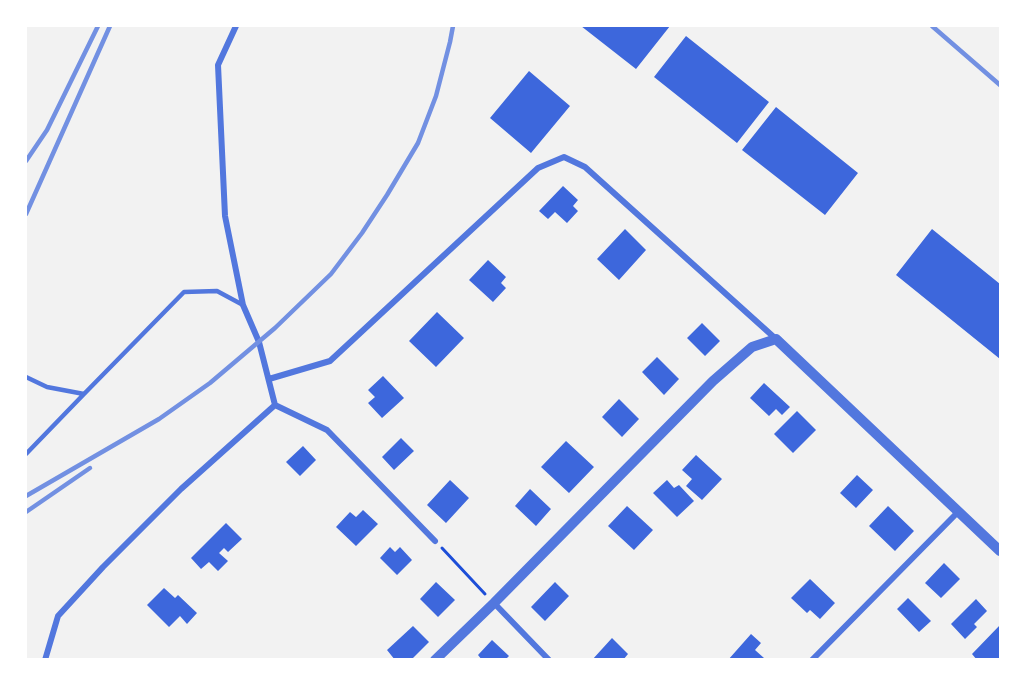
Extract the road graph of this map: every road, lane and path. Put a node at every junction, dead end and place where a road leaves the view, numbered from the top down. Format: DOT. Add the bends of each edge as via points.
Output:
graph roads {
  1 [pos="236,26"];
  2 [pos="243,305"];
  3 [pos="776,339"];
  4 [pos="26,376"];
  5 [pos="269,379"];
  6 [pos="84,394"];
  7 [pos="275,405"];
  8 [pos="26,454"];
  9 [pos="958,512"];
  10 [pos="435,541"];
  11 [pos="1000,551"];
  12 [pos="494,603"];
  13 [pos="45,660"];
  14 [pos="435,660"];
  15 [pos="549,660"];
  16 [pos="812,660"];
  1 -- 2 [label="street" via="218,65 225,216"];
  2 -- 5 [label="street"];
  2 -- 6 [label="lane" via="217,291 184,292"];
  3 -- 5 [label="street" via="585,167 564,157 538,168 330,361"];
  3 -- 9 [label="street"];
  3 -- 12 [label="street" via="752,347 712,381"];
  4 -- 6 [label="lane" via="47,387"];
  5 -- 7 [label="street"];
  6 -- 8 [label="lane"];
  7 -- 10 [label="street" via="327,430"];
  7 -- 13 [label="street" via="181,489 58,616"];
  9 -- 11 [label="street"];
  9 -- 16 [label="street"];
  10 -- 12 [label="path"];
  12 -- 14 [label="street"];
  12 -- 15 [label="street"];
}
